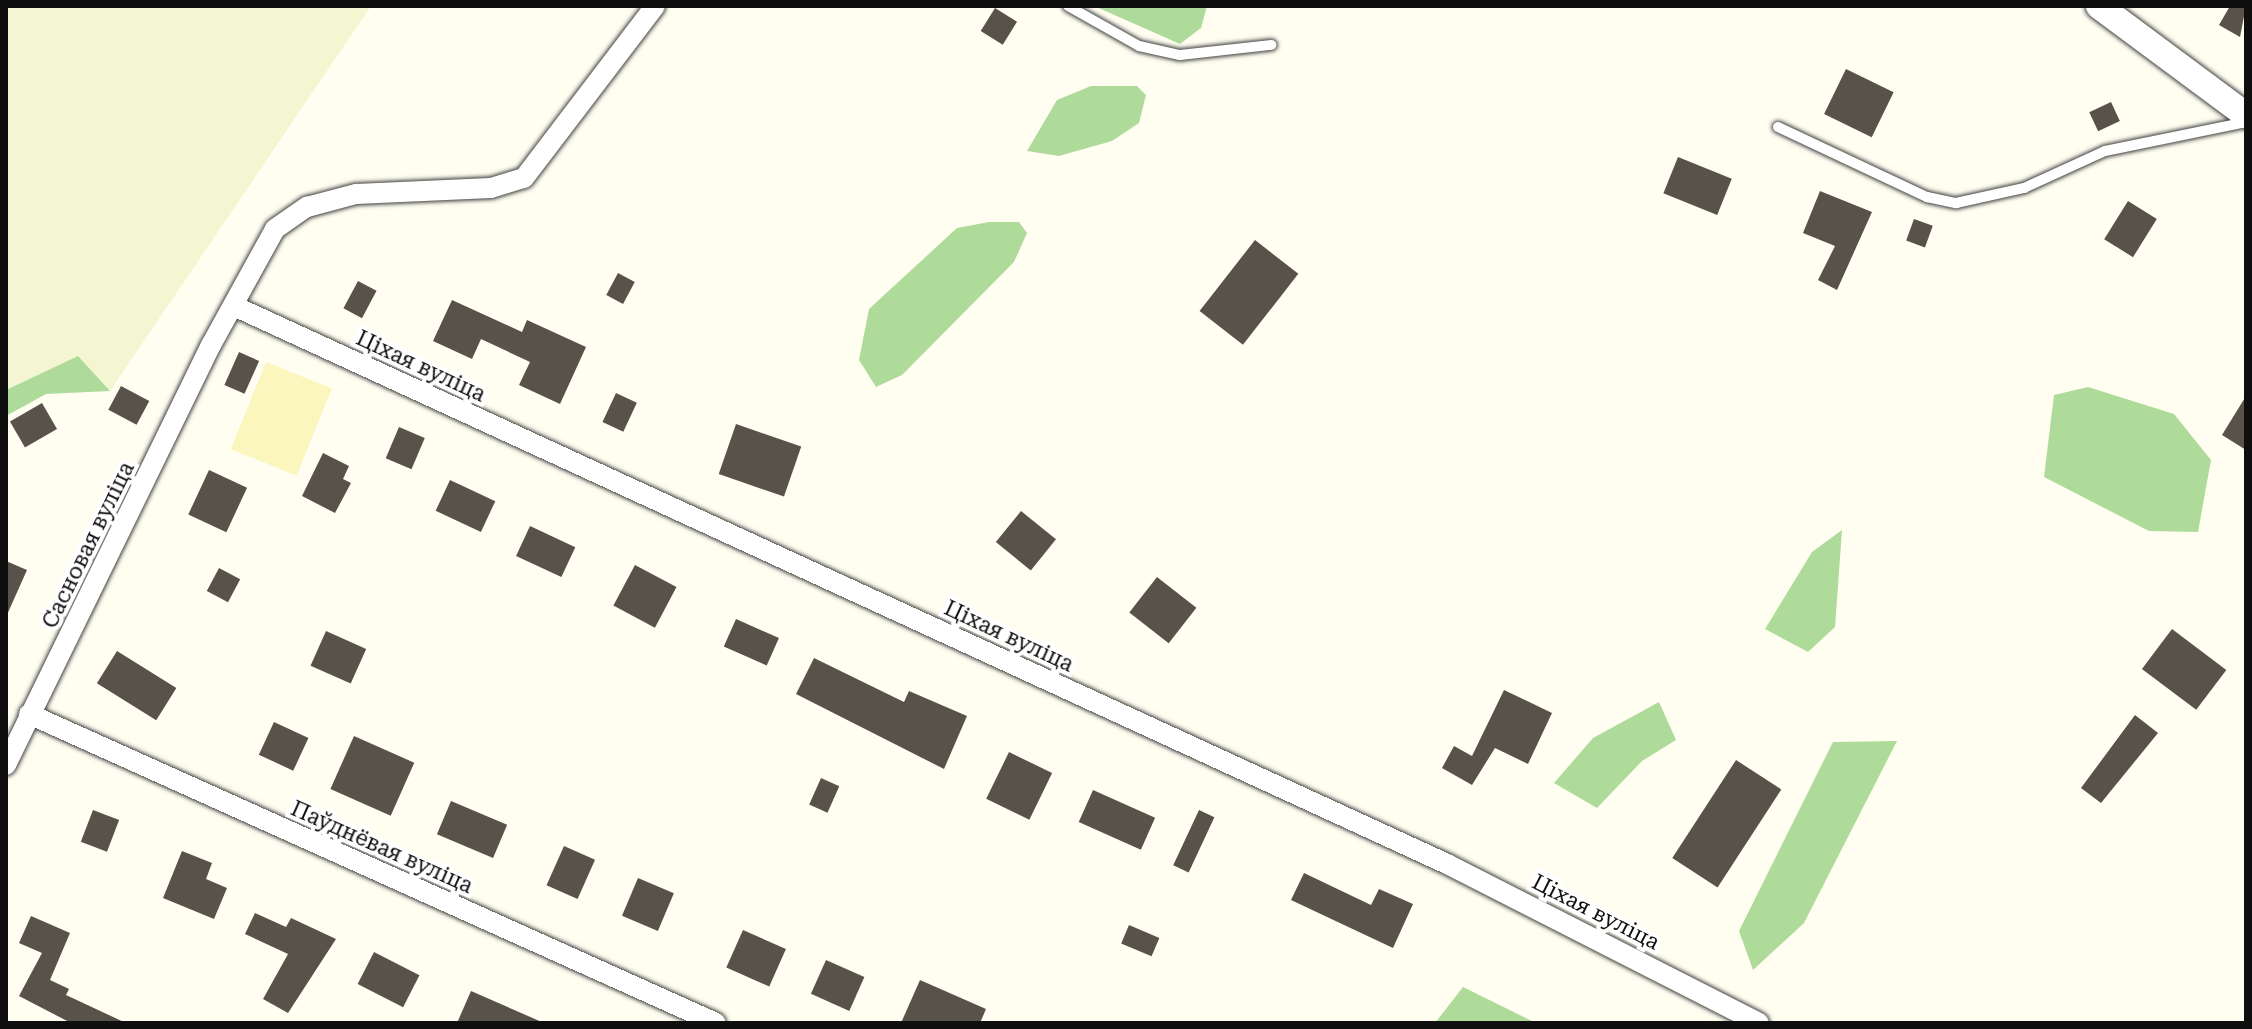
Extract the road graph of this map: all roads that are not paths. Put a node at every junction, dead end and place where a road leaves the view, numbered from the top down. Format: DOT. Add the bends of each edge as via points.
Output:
graph roads {
  1 [pos="655,6"];
  2 [pos="1068,6"];
  3 [pos="2099,6"];
  4 [pos="1271,45"];
  5 [pos="2246,115"];
  6 [pos="2246,122"];
  7 [pos="1778,127"];
  8 [pos="234,306"];
  9 [pos="29,714"];
  10 [pos="6,765"];
  11 [pos="1728,1015"];
  12 [pos="716,1023"];
  13 [pos="1759,1023"];
  1 -- 8 [label="street, Сасновая вуліца" via="524,178 491,188 356,194 307,207 275,229"];
  2 -- 4 [label="lane" via="1139,46 1180,55"];
  3 -- 5 [label="street"];
  6 -- 7 [label="lane" via="2105,151 2014,192 1956,203 1927,197"];
  8 -- 9 [label="street, Сасновая вуліца"];
  8 -- 11 [label="street, Ціхая вуліца" via="1447,864"];
  9 -- 10 [label="street, Сасновая вуліца"];
  9 -- 12 [label="street, Паўднёвая вуліца"];
  11 -- 13 [label="street, Ціхая вуліца"];
}
